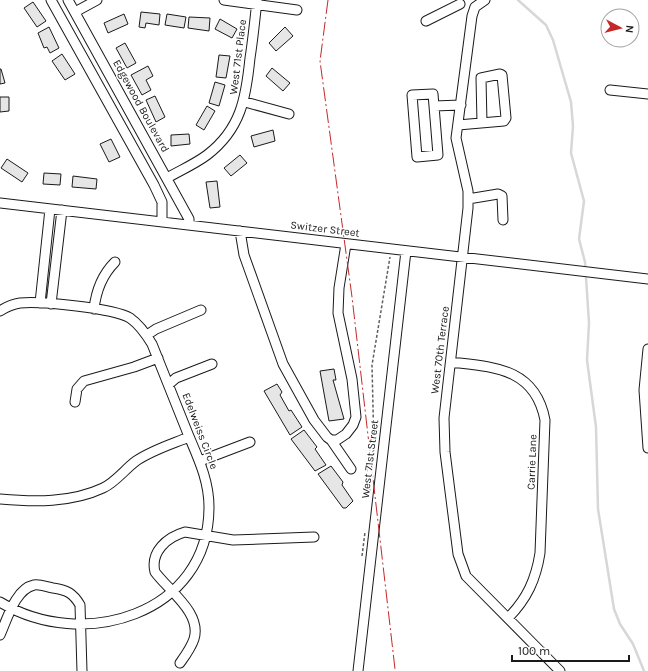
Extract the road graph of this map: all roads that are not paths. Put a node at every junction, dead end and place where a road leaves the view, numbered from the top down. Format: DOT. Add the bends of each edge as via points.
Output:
graph roads {
  1 [pos="51,0"];
  2 [pos="68,0"];
  3 [pos="97,0"];
  4 [pos="224,0"];
  5 [pos="484,0"];
  6 [pos="257,2"];
  7 [pos="457,2"];
  8 [pos="297,10"];
  9 [pos="75,12"];
  10 [pos="473,13"];
  11 [pos="426,21"];
  12 [pos="610,90"];
  13 [pos="648,94"];
  14 [pos="244,102"];
  15 [pos="461,105"];
  16 [pos="434,106"];
  17 [pos="289,114"];
  18 [pos="482,123"];
  19 [pos="458,125"];
  20 [pos="167,178"];
  21 [pos="468,199"];
  22 [pos="0,203"];
  23 [pos="50,209"];
  24 [pos="62,210"];
  25 [pos="503,220"];
  26 [pos="162,222"];
  27 [pos="189,225"];
  28 [pos="240,231"];
  29 [pos="346,244"];
  30 [pos="406,251"];
  31 [pos="464,258"];
  32 [pos="116,262"];
  33 [pos="648,279"];
  34 [pos="40,303"];
  35 [pos="51,304"];
  36 [pos="94,309"];
  37 [pos="0,310"];
  38 [pos="201,310"];
  39 [pos="147,335"];
  40 [pos="648,348"];
  41 [pos="158,358"];
  42 [pos="451,362"];
  43 [pos="212,364"];
  44 [pos="168,384"];
  45 [pos="75,402"];
  46 [pos="189,437"];
  47 [pos="331,440"];
  48 [pos="250,442"];
  49 [pos="648,448"];
  50 [pos="200,461"];
  51 [pos="351,469"];
  52 [pos="0,499"];
  53 [pos="206,535"];
  54 [pos="314,537"];
  55 [pos="172,592"];
  56 [pos="0,602"];
  57 [pos="12,609"];
  58 [pos="508,618"];
  59 [pos="81,623"];
  60 [pos="0,635"];
  61 [pos="180,663"];
  62 [pos="82,671"];
  63 [pos="358,671"];
  64 [pos="560,671"];
  1 -- 26 [label="street" via="154,184 162,202"];
  2 -- 9 [label="street, Edgewood Boulevard"];
  3 -- 9 [label="street"];
  4 -- 6 [label="street"];
  5 -- 10 [label="street" via="475,7"];
  6 -- 8 [label="street"];
  6 -- 14 [label="street, West 71st Place"];
  7 -- 10 [label="street"];
  7 -- 11 [label="street"];
  9 -- 20 [label="street, Edgewood Boulevard"];
  10 -- 15 [label="street, West 70th Terrace"];
  12 -- 13 [label="street"];
  14 -- 17 [label="street"];
  14 -- 20 [label="street, West 71st Place" via="229,132 216,148 199,161"];
  15 -- 16 [label="street"];
  15 -- 19 [label="street, West 70th Terrace"];
  16 -- 16 [label="street" via="433,94 412,95 417,157 438,155"];
  18 -- 18 [label="street" via="504,121 506,118 500,74 481,78"];
  18 -- 19 [label="street"];
  19 -- 21 [label="street, West 70th Terrace" via="456,138"];
  20 -- 27 [label="street, Edgewood Boulevard" via="189,219"];
  21 -- 25 [label="street" via="498,194 502,196"];
  21 -- 31 [label="street, West 70th Terrace"];
  22 -- 23 [label="street, Switzer Street"];
  23 -- 24 [label="street, Switzer Street"];
  23 -- 34 [label="street"];
  24 -- 26 [label="street, Switzer Street"];
  24 -- 35 [label="street"];
  26 -- 27 [label="street, Switzer Street"];
  27 -- 28 [label="street, Switzer Street"];
  28 -- 29 [label="street, Switzer Street"];
  28 -- 47 [label="street" via="244,255 283,364 314,420"];
  29 -- 30 [label="street, Switzer Street"];
  29 -- 47 [label="street" via="338,313 352,379 356,416 346,434 337,440"];
  30 -- 31 [label="street, Switzer Street"];
  30 -- 63 [label="street, West 71st Street"];
  31 -- 33 [label="street, Switzer Street"];
  31 -- 42 [label="street, West 70th Terrace"];
  32 -- 36 [label="street" via="98,288"];
  34 -- 35 [label="street, Edelweiss Circle"];
  34 -- 37 [label="street, Edelweiss Circle" via="19,303"];
  35 -- 36 [label="street, Edelweiss Circle"];
  36 -- 39 [label="street, Edelweiss Circle" via="123,315 140,326"];
  38 -- 39 [label="street"];
  39 -- 41 [label="street, Edelweiss Circle"];
  40 -- 49 [label="street" via="644,390"];
  41 -- 44 [label="street, Edelweiss Circle"];
  41 -- 45 [label="street" via="84,381 77,389"];
  42 -- 58 [label="street, West 70th Terrace" via="444,433 458,554 466,576"];
  42 -- 58 [label="street, Carrie Lane" via="490,366 516,376 534,391 544,413 540,553 537,571 527,595"];
  43 -- 44 [label="street, Edelweiss Circle" via="176,378"];
  44 -- 46 [label="street, Edelweiss Circle"];
  46 -- 50 [label="street, Edelweiss Circle"];
  46 -- 52 [label="street" via="149,454 102,489 58,500 28,502"];
  47 -- 51 [label="street"];
  48 -- 50 [label="street"];
  50 -- 53 [label="street, Edelweiss Circle" via="210,507"];
  53 -- 54 [label="street" via="233,540"];
  53 -- 55 [label="street, Edelweiss Circle" via="195,564"];
  53 -- 55 [label="street" via="185,532 178,534 155,555 155,572"];
  55 -- 59 [label="street, Edelweiss Circle" via="152,607 129,617"];
  55 -- 61 [label="street" via="190,612 194,623 195,638"];
  56 -- 57 [label="street, Edelweiss Circle"];
  57 -- 59 [label="street, Edelweiss Circle" via="55,622"];
  57 -- 59 [label="street" via="23,591 34,586 67,590 75,596 80,605"];
  57 -- 60 [label="street"];
  58 -- 64 [label="street, West 70th Terrace"];
  59 -- 62 [label="street"];
}
